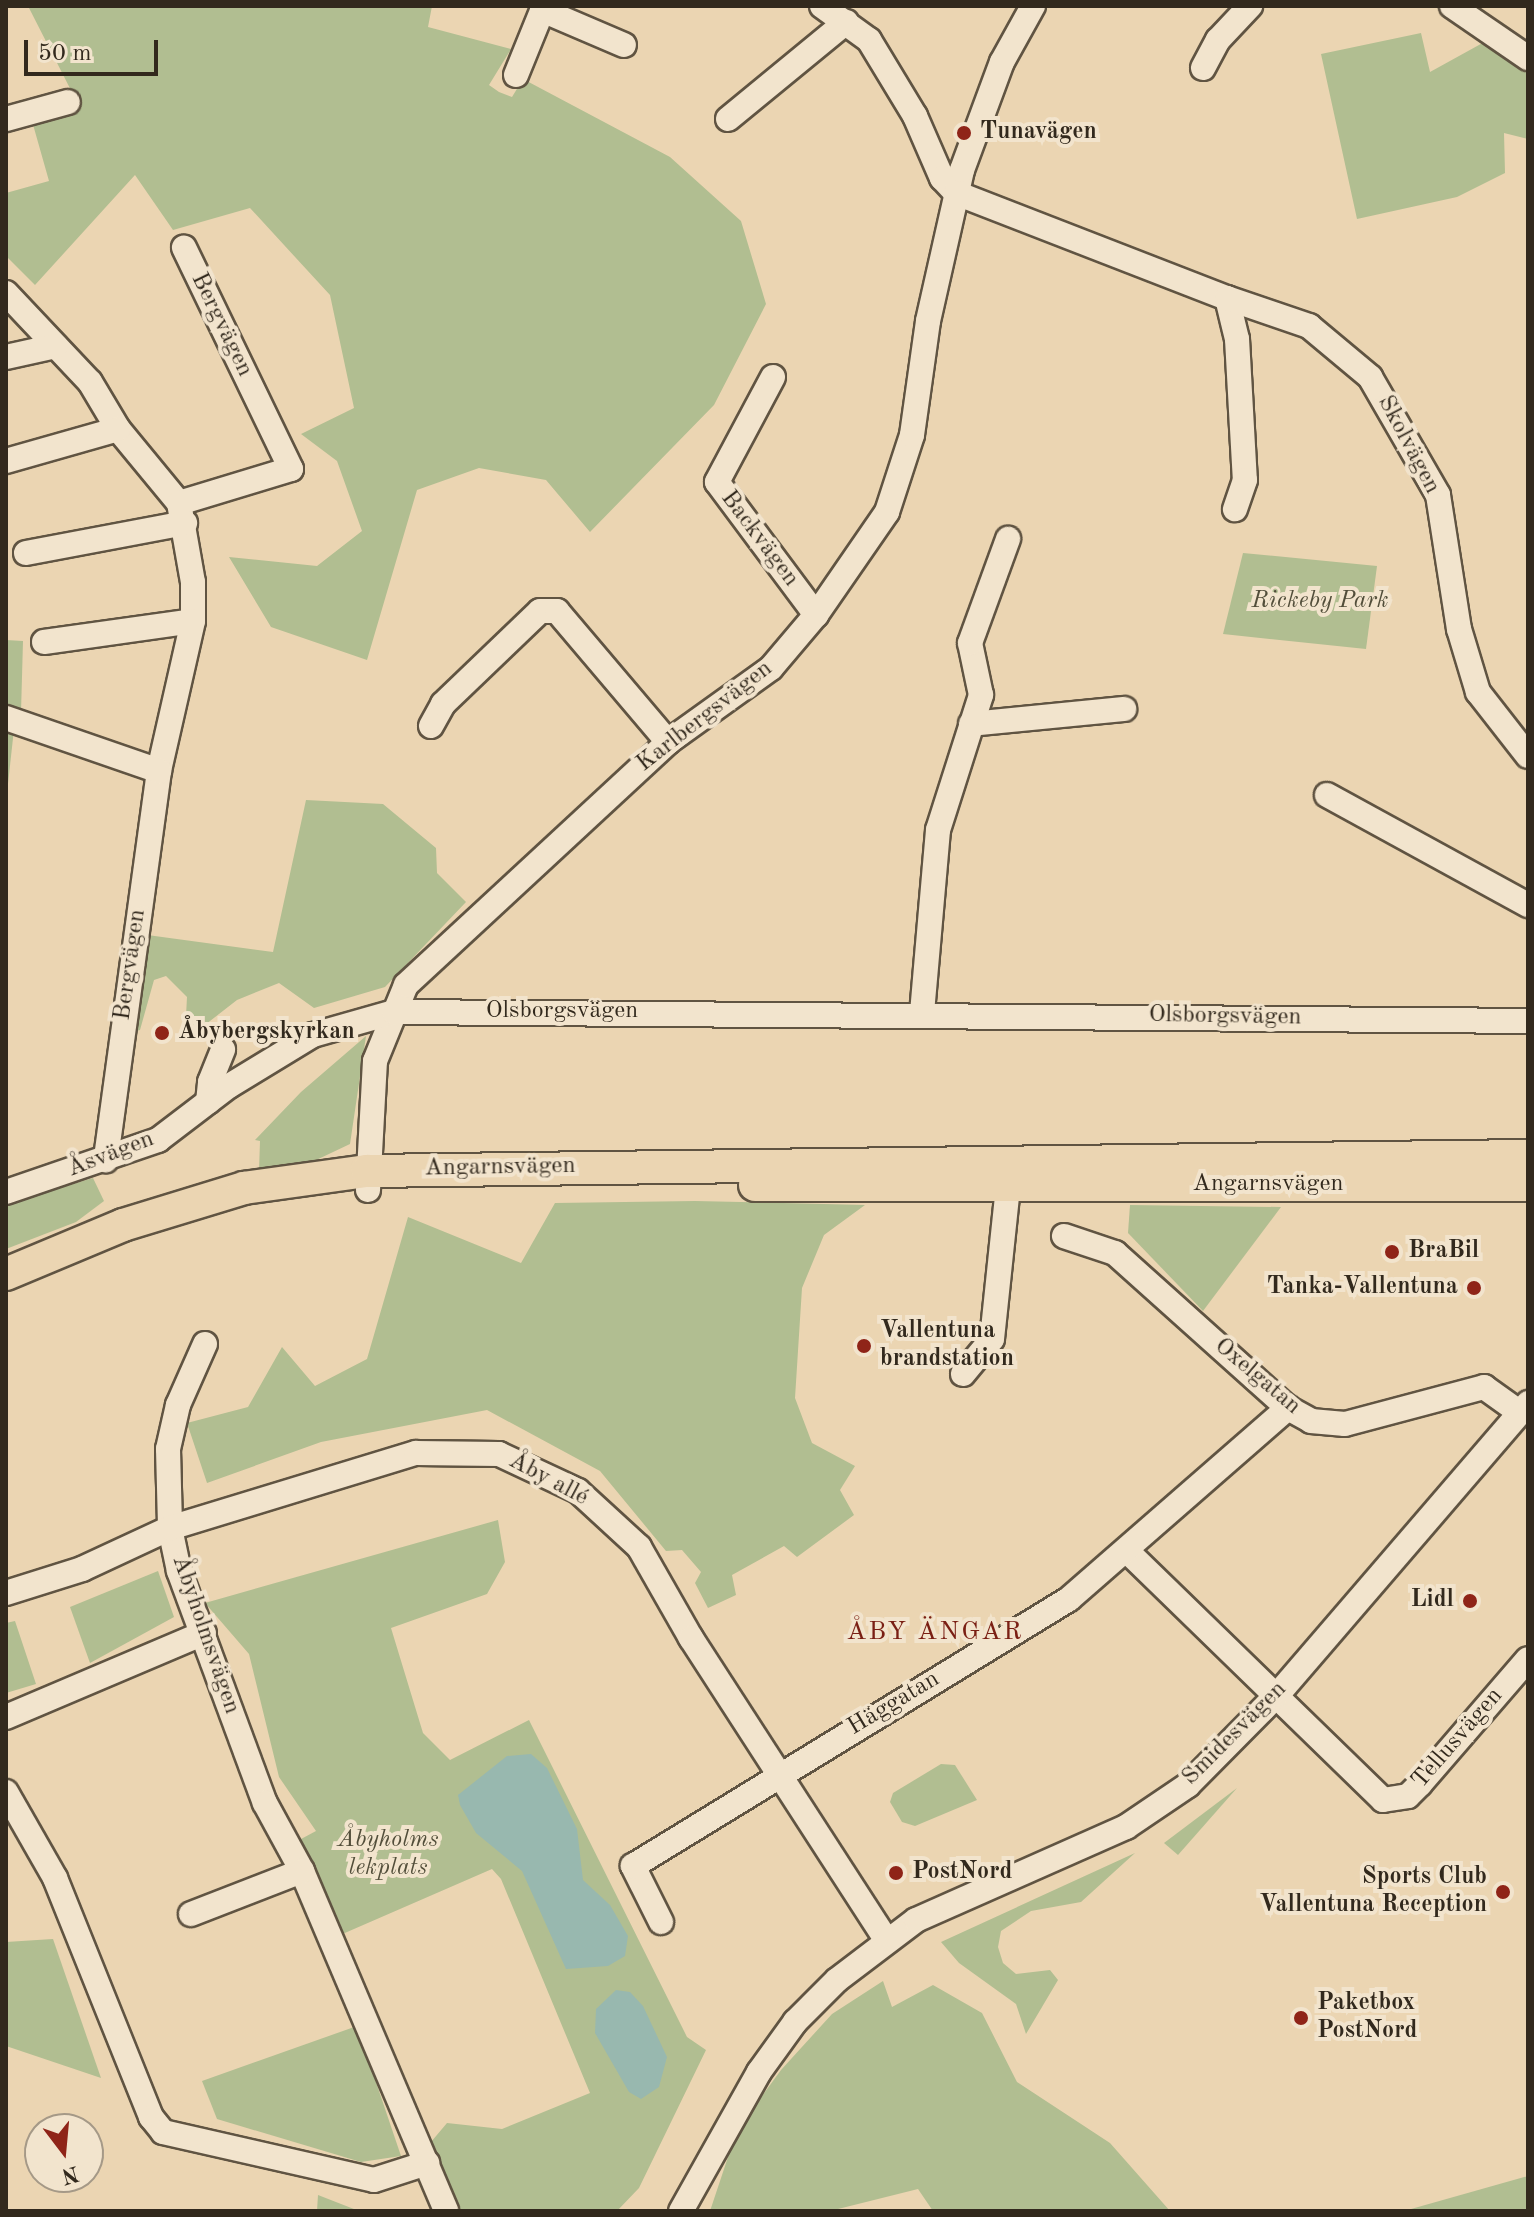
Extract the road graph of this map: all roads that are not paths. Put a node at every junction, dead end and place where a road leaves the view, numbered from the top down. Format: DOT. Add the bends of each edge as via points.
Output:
graph roads {
  1 [pos="822,6"];
  2 [pos="1033,6"];
  3 [pos="1250,6"];
  4 [pos="1452,6"];
  5 [pos="543,8"];
  6 [pos="846,22"];
  7 [pos="624,45"];
  8 [pos="1528,58"];
  9 [pos="1203,68"];
  10 [pos="516,75"];
  11 [pos="68,102"];
  12 [pos="6,119"];
  13 [pos="728,119"];
  14 [pos="956,193"];
  15 [pos="184,248"];
  16 [pos="6,293"];
  17 [pos="1227,298"];
  18 [pos="56,346"];
  19 [pos="6,357"];
  20 [pos="773,377"];
  21 [pos="118,429"];
  22 [pos="6,461"];
  23 [pos="1235,509"];
  24 [pos="182,513"];
  25 [pos="1008,539"];
  26 [pos="26,553"];
  27 [pos="816,615"];
  28 [pos="193,621"];
  29 [pos="44,642"];
  30 [pos="1124,709"];
  31 [pos="14,721"];
  32 [pos="971,724"];
  33 [pos="431,726"];
  34 [pos="668,742"];
  35 [pos="1528,756"];
  36 [pos="159,771"];
  37 [pos="1327,795"];
  38 [pos="1528,905"];
  39 [pos="394,1012"];
  40 [pos="922,1013"];
  41 [pos="1528,1021"];
  42 [pos="223,1049"];
  43 [pos="208,1102"];
  44 [pos="1528,1156"];
  45 [pos="106,1160"];
  46 [pos="1009,1175"];
  47 [pos="368,1180"];
  48 [pos="1528,1185"];
  49 [pos="6,1192"];
  50 [pos="1064,1236"];
  51 [pos="6,1274"];
  52 [pos="6,1292"];
  53 [pos="205,1344"];
  54 [pos="963,1374"];
  55 [pos="1524,1407"];
  56 [pos="1288,1408"];
  57 [pos="170,1528"];
  58 [pos="1127,1551"];
  59 [pos="6,1593"];
  60 [pos="204,1633"];
  61 [pos="1528,1659"];
  62 [pos="1278,1694"];
  63 [pos="6,1717"];
  64 [pos="778,1773"];
  65 [pos="6,1792"];
  66 [pos="302,1871"];
  67 [pos="191,1914"];
  68 [pos="661,1922"];
  69 [pos="886,1940"];
  70 [pos="427,2163"];
  71 [pos="689,2205"];
  72 [pos="446,2211"];
  1 -- 6 [label="street"];
  2 -- 14 [label="street, Karlbergsvägen" via="1002,62"];
  3 -- 9 [label="street" via="1218,40"];
  4 -- 8 [label="street" via="1487,35"];
  5 -- 7 [label="street"];
  5 -- 10 [label="street"];
  6 -- 13 [label="street"];
  6 -- 14 [label="street" via="869,40 915,116 942,178"];
  11 -- 12 [label="street"];
  14 -- 17 [label="street, Skolvägen"];
  14 -- 27 [label="street, Karlbergsvägen" via="928,321 912,435 887,512"];
  15 -- 24 [label="street, Bergvägen" via="291,469"];
  16 -- 18 [label="street"];
  17 -- 23 [label="street" via="1237,339 1245,480"];
  17 -- 35 [label="street, Skolvägen" via="1309,326 1370,377 1438,495 1459,629 1478,692"];
  18 -- 19 [label="street"];
  18 -- 21 [label="street" via="90,382"];
  20 -- 27 [label="street, Backvägen" via="717,482"];
  21 -- 22 [label="street"];
  21 -- 24 [label="street"];
  24 -- 26 [label="street, Bergvägen"];
  24 -- 28 [label="street, Bergvägen"];
  25 -- 32 [label="street" via="970,643 981,695"];
  27 -- 34 [label="street, Karlbergsvägen" via="771,668"];
  28 -- 29 [label="street"];
  28 -- 36 [label="street, Bergvägen"];
  30 -- 32 [label="street"];
  31 -- 36 [label="street"];
  32 -- 40 [label="street" via="938,830"];
  33 -- 34 [label="street" via="443,704 540,611 557,611"];
  34 -- 39 [label="street, Karlbergsvägen" via="460,930 406,985"];
  36 -- 45 [label="street, Bergvägen"];
  37 -- 38 [label="street"];
  39 -- 40 [label="street, Olsborgsvägen"];
  39 -- 43 [label="street, Åsvägen" via="313,1035"];
  39 -- 47 [label="street, Karlbergsvägen" via="375,1061"];
  40 -- 41 [label="street, Olsborgsvägen"];
  42 -- 43 [label="street"];
  43 -- 45 [label="street, Åsvägen" via="158,1140"];
  44 -- 46 [label="main road, Angarnsvägen"];
  45 -- 49 [label="street, Åsvägen"];
  46 -- 47 [label="main road, Angarnsvägen" via="837,1162"];
  46 -- 48 [label="main road, Angarnsvägen"];
  46 -- 54 [label="street" via="992,1339"];
  47 -- 51 [label="main road, Angarnsvägen" via="244,1188 123,1225"];
  47 -- 52 [label="main road, Angarnsvägen" via="235,1210 120,1244"];
  50 -- 56 [label="street, Oxelgatan" via="1115,1253"];
  53 -- 57 [label="street, Åbyholmsvägen" via="178,1405 168,1449"];
  55 -- 56 [label="street, Oxelgatan" via="1484,1387 1345,1424 1311,1421"];
  55 -- 62 [label="street, Smidesvägen"];
  56 -- 58 [label="street, Häggatan"];
  57 -- 59 [label="street, Åby allé" via="82,1569"];
  57 -- 60 [label="street, Åbyholmsvägen" via="179,1571"];
  57 -- 64 [label="street, Åby allé" via="416,1453 499,1454 578,1491 639,1547"];
  58 -- 62 [label="street"];
  58 -- 64 [label="street, Häggatan" via="1069,1599"];
  60 -- 63 [label="street"];
  60 -- 66 [label="street, Åbyholmsvägen" via="265,1803"];
  61 -- 62 [label="street, Tellusvägen" via="1420,1784 1393,1801 1369,1788"];
  62 -- 69 [label="street, Smidesvägen" via="1188,1785 1126,1827 972,1893"];
  64 -- 68 [label="street" via="633,1866"];
  64 -- 69 [label="street, Åby allé"];
  65 -- 70 [label="street" via="55,1878 151,2117 163,2132 374,2180"];
  66 -- 67 [label="street"];
  66 -- 70 [label="street, Åbyholmsvägen"];
  69 -- 71 [label="street, Smidesvägen" via="795,2022 726,2123"];
  70 -- 72 [label="street, Åbyholmsvägen"];
}
